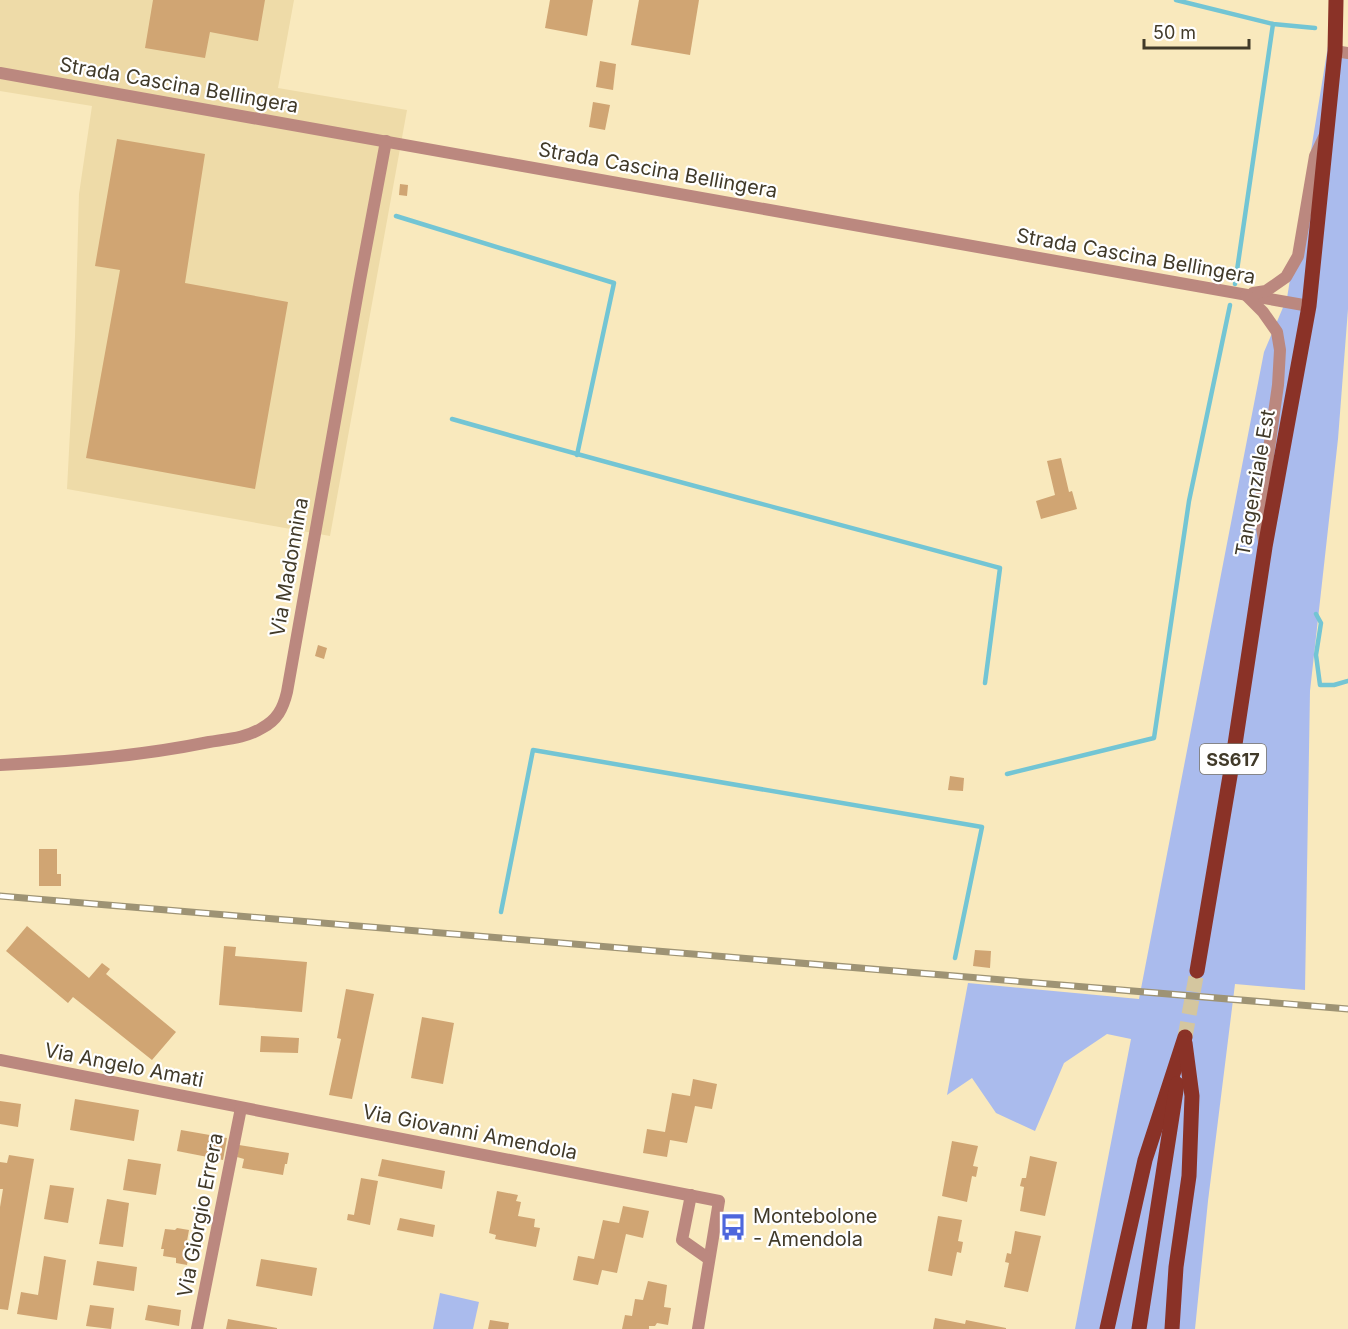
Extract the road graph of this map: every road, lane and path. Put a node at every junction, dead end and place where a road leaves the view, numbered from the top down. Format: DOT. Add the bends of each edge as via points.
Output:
graph roads {
  1 [pos="1336,0"];
  2 [pos="1342,52"];
  3 [pos="0,73"];
  4 [pos="1327,130"];
  5 [pos="387,141"];
  6 [pos="1246,295"];
  7 [pos="1309,306"];
  8 [pos="1265,547"];
  9 [pos="0,765"];
  10 [pos="1197,971"];
  11 [pos="1185,1036"];
  12 [pos="0,1060"];
  13 [pos="241,1108"];
  14 [pos="691,1195"];
  15 [pos="709,1259"];
  16 [pos="197,1329"];
  17 [pos="698,1329"];
  18 [pos="1107,1329"];
  19 [pos="1139,1329"];
  20 [pos="1172,1329"];
  1 -- 2 [label="main road, Tangenziale Est / SS617"];
  2 -- 4 [label="main road, Tangenziale Est / SS617"];
  3 -- 5 [label="street, Strada Cascina Bellingera"];
  4 -- 6 [label="street" via="1315,156 1298,256 1286,277 1266,291"];
  4 -- 7 [label="main road, Tangenziale Est / SS617"];
  5 -- 6 [label="street, Strada Cascina Bellingera"];
  5 -- 9 [label="street, Via Madonnina" via="281,712 262,729 248,735 176,749"];
  6 -- 7 [label="street, Strada Cascina Bellingera"];
  6 -- 8 [label="street" via="1277,332 1280,350 1259,507"];
  7 -- 8 [label="main road, Tangenziale Est / SS617"];
  8 -- 10 [label="main road, Tangenziale Est / SS617"];
  11 -- 18 [label="main road" via="1145,1160"];
  11 -- 19 [label="main road"];
  11 -- 20 [label="main road" via="1192,1096 1189,1176"];
  12 -- 13 [label="street, Via Angelo Amati"];
  13 -- 14 [label="street, Via Giovanni Amendola"];
  13 -- 16 [label="street, Via Giorgio Errera"];
  14 -- 15 [label="street" via="682,1240"];
  14 -- 15 [label="street, Via Giovanni Amendola" via="719,1201"];
  15 -- 17 [label="street, Via Giovanni Amendola"];
}
